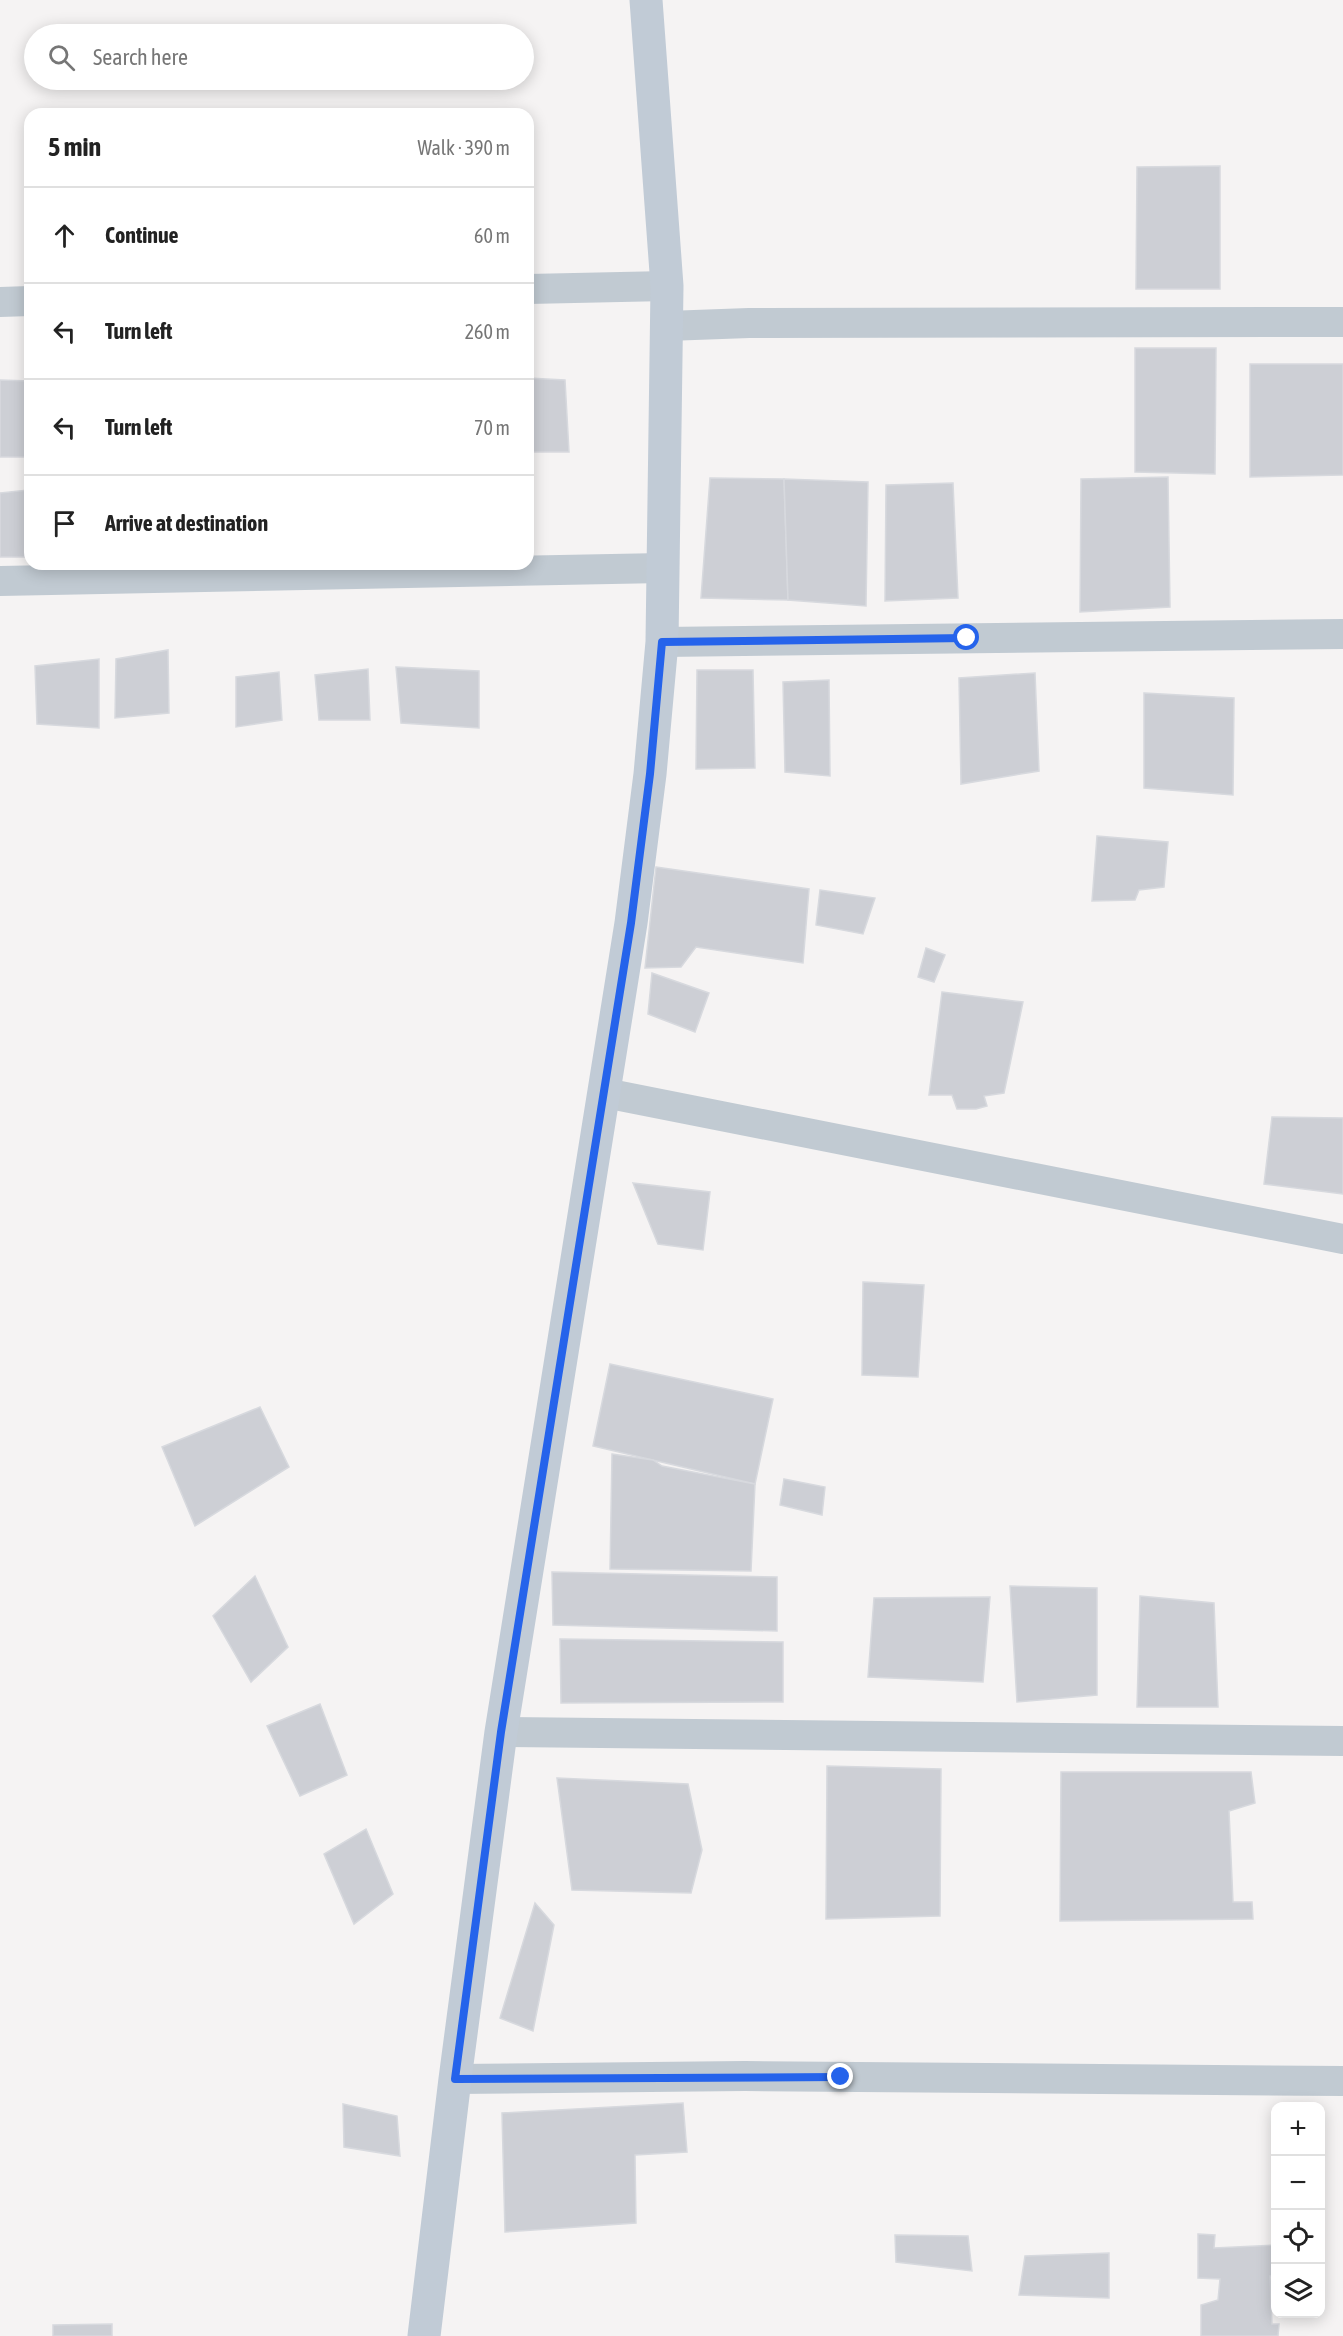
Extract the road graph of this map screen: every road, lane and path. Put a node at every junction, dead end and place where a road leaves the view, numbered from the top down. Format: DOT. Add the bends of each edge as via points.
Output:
graph roads {
  1 [pos="646,0"];
  2 [pos="667,286"];
  3 [pos="534,289"];
  4 [pos="0,302"];
  5 [pos="24,302"];
  6 [pos="1343,322"];
  7 [pos="667,326"];
  8 [pos="663,568"];
  9 [pos="0,581"];
  10 [pos="1343,634"];
  11 [pos="662,642"];
  12 [pos="605,1093"];
  13 [pos="1343,1239"];
  14 [pos="501,1732"];
  15 [pos="1343,1742"];
  16 [pos="455,2079"];
  17 [pos="1343,2081"];
  18 [pos="424,2336"];
  1 -- 2 [label="street"];
  2 -- 3 [label="street"];
  2 -- 7 [label="street"];
  4 -- 5 [label="street"];
  6 -- 7 [label="street"];
  7 -- 8 [label="street"];
  8 -- 9 [label="street"];
  8 -- 11 [label="street"];
  10 -- 11 [label="street"];
  11 -- 12 [label="street" via="650,774"];
  12 -- 13 [label="street"];
  12 -- 14 [label="street"];
  14 -- 15 [label="street"];
  14 -- 16 [label="street"];
  16 -- 17 [label="street" via="757,2076"];
  16 -- 18 [label="street"];
}
